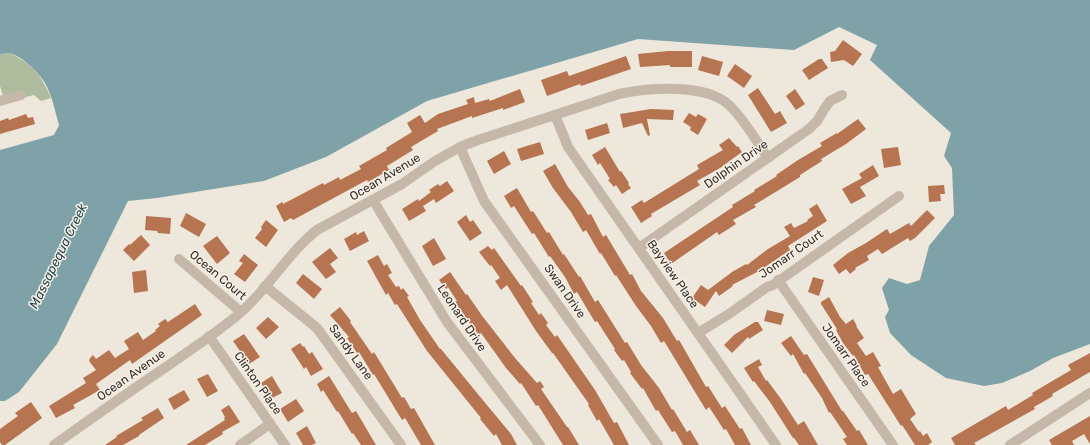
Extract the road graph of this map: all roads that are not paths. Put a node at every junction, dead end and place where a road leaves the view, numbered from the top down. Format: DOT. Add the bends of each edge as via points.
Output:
graph roads {
  1 [pos="21,95"];
  2 [pos="842,95"];
  3 [pos="0,101"];
  4 [pos="555,115"];
  5 [pos="460,147"];
  6 [pos="768,158"];
  7 [pos="899,196"];
  8 [pos="373,200"];
  9 [pos="639,248"];
  10 [pos="179,259"];
  11 [pos="778,280"];
  12 [pos="265,286"];
  13 [pos="241,312"];
  14 [pos="698,333"];
  15 [pos="209,336"];
  16 [pos="1090,393"];
  17 [pos="270,424"];
  18 [pos="54,445"];
  19 [pos="240,445"];
  20 [pos="285,445"];
  21 [pos="401,445"];
  22 [pos="540,445"];
  23 [pos="658,445"];
  24 [pos="776,445"];
  25 [pos="893,445"];
  26 [pos="1010,445"];
  1 -- 3 [label="street"];
  2 -- 6 [label="street, Dolphin Drive" via="830,102 809,129"];
  4 -- 5 [label="street, Ocean Avenue"];
  4 -- 6 [label="street, Ocean Avenue" via="636,90 704,92 729,105"];
  4 -- 9 [label="street, Bayview Place" via="568,147"];
  5 -- 8 [label="street, Ocean Avenue"];
  5 -- 23 [label="street, Swan Drive" via="484,201"];
  6 -- 9 [label="street, Dolphin Drive"];
  7 -- 11 [label="street, Jomarr Court"];
  8 -- 12 [label="street, Ocean Avenue" via="317,230 293,251"];
  8 -- 22 [label="street, Leonard Drive" via="446,322"];
  9 -- 14 [label="street, Bayview Place"];
  10 -- 13 [label="street, Ocean Court"];
  11 -- 14 [label="street, Jomarr Court"];
  11 -- 25 [label="street, Jomarr Place"];
  12 -- 13 [label="street, Ocean Avenue"];
  12 -- 21 [label="street, Sandy Lane" via="317,328"];
  13 -- 15 [label="street, Ocean Avenue"];
  14 -- 24 [label="street, Bayview Place"];
  15 -- 17 [label="street, Clinton Place"];
  15 -- 18 [label="street, Ocean Avenue"];
  16 -- 26 [label="street"];
  17 -- 19 [label="street"];
  17 -- 20 [label="street, Clinton Place"];
}
